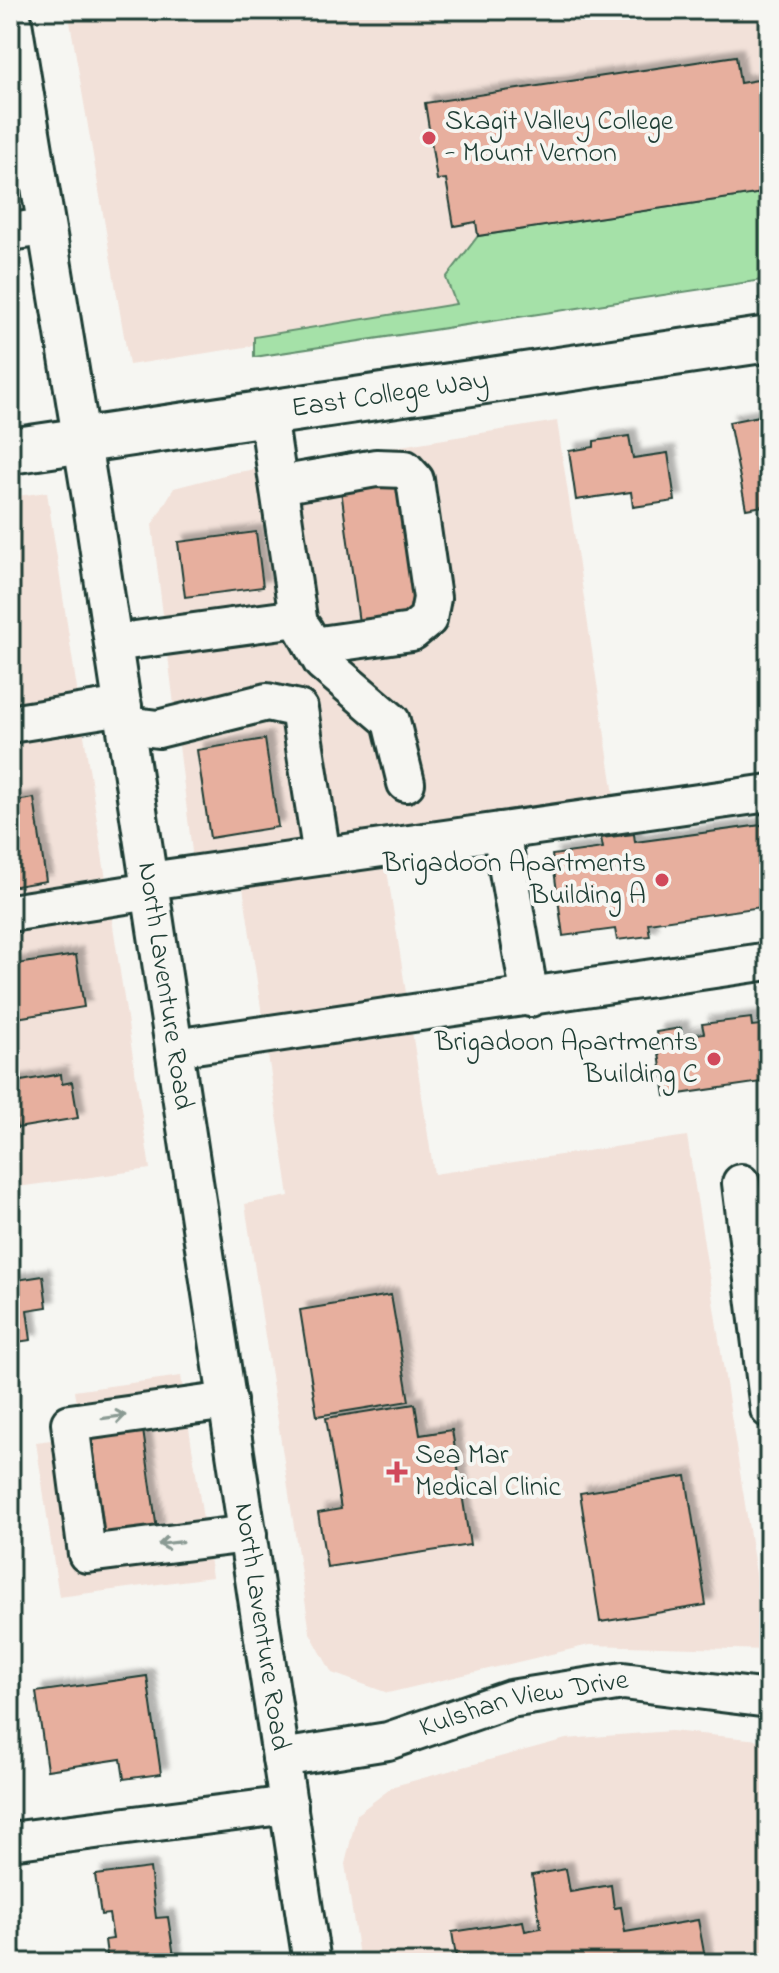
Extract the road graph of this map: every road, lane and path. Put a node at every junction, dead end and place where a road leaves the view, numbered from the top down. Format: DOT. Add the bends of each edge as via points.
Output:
graph roads {
  1 [pos="11,10"];
  2 [pos="19,116"];
  3 [pos="46,227"];
  4 [pos="10,232"];
  5 [pos="769,339"];
  6 [pos="268,415"];
  7 [pos="81,442"];
  8 [pos="10,451"];
  9 [pos="279,485"];
  10 [pos="306,632"];
  11 [pos="113,643"];
  12 [pos="124,716"];
  13 [pos="10,724"];
  14 [pos="406,783"];
  15 [pos="769,793"];
  16 [pos="501,831"];
  17 [pos="322,856"];
  18 [pos="150,886"];
  19 [pos="10,913"];
  20 [pos="769,961"];
  21 [pos="530,998"];
  22 [pos="174,1048"];
  23 [pos="741,1183"];
  24 [pos="228,1401"];
  25 [pos="769,1409"];
  26 [pos="248,1534"];
  27 [pos="769,1699"];
  28 [pos="281,1758"];
  29 [pos="289,1805"];
  30 [pos="10,1841"];
  31 [pos="312,1963"];
  1 -- 2 [label="street, North Laventure Road"];
  2 -- 3 [label="street, North Laventure Road"];
  3 -- 4 [label="street"];
  3 -- 7 [label="street, North Laventure Road"];
  5 -- 6 [label="main road, East College Way"];
  6 -- 7 [label="main road, East College Way"];
  6 -- 9 [label="street"];
  7 -- 8 [label="main road, East College Way"];
  7 -- 11 [label="street, North Laventure Road"];
  9 -- 10 [label="street"];
  9 -- 10 [label="street" via="376,468 405,469 415,480 432,598 428,619 412,632"];
  10 -- 11 [label="street"];
  10 -- 14 [label="street" via="322,662 391,721"];
  11 -- 12 [label="street, North Laventure Road"];
  12 -- 13 [label="street"];
  12 -- 17 [label="street" via="158,729 267,702 299,709"];
  12 -- 18 [label="street, North Laventure Road"];
  15 -- 16 [label="street"];
  16 -- 17 [label="street"];
  16 -- 21 [label="street"];
  17 -- 18 [label="street"];
  18 -- 19 [label="street"];
  18 -- 22 [label="street, North Laventure Road"];
  20 -- 21 [label="street"];
  21 -- 22 [label="street"];
  22 -- 24 [label="street, North Laventure Road"];
  23 -- 25 [label="street"];
  24 -- 26 [label="street, North Laventure Road"];
  26 -- 24 [label="street, one-way" via="87,1554 70,1423"];
  26 -- 28 [label="street, North Laventure Road"];
  27 -- 28 [label="street, Kulshan View Drive" via="623,1681 510,1699 388,1741"];
  28 -- 29 [label="street, North Laventure Road"];
  29 -- 30 [label="street"];
  29 -- 31 [label="street, North Laventure Road"];
}
